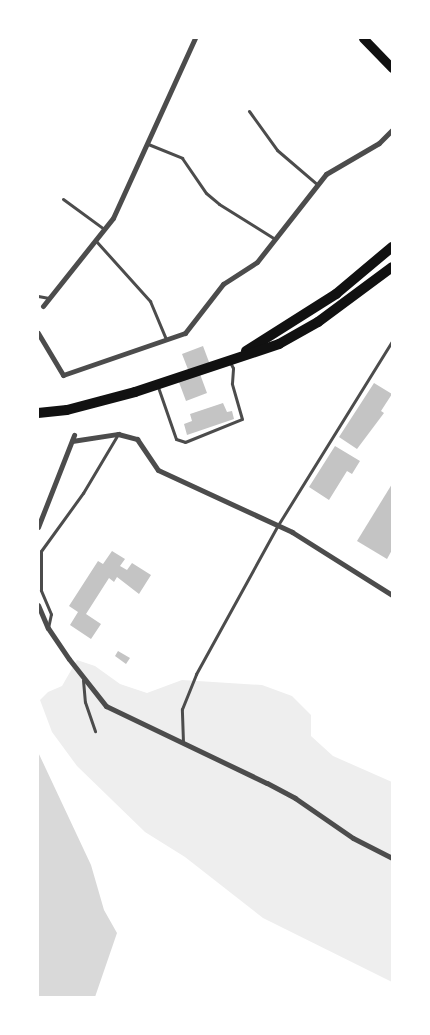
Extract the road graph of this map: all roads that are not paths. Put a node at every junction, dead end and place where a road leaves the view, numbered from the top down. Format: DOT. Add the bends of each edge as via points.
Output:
graph roads {
  1 [pos="195,38"];
  2 [pos="363,38"];
  3 [pos="392,68"];
  4 [pos="249,111"];
  5 [pos="392,130"];
  6 [pos="148,144"];
  7 [pos="318,185"];
  8 [pos="63,199"];
  9 [pos="104,229"];
  10 [pos="274,239"];
  11 [pos="96,240"];
  12 [pos="392,247"];
  13 [pos="392,267"];
  14 [pos="38,296"];
  15 [pos="49,298"];
  16 [pos="44,306"];
  17 [pos="38,333"];
  18 [pos="166,339"];
  19 [pos="392,341"];
  20 [pos="230,361"];
  21 [pos="157,386"];
  22 [pos="38,413"];
  23 [pos="118,434"];
  24 [pos="74,435"];
  25 [pos="72,441"];
  26 [pos="278,525"];
  27 [pos="38,527"];
  28 [pos="392,595"];
  29 [pos="38,605"];
  30 [pos="48,628"];
  31 [pos="83,680"];
  32 [pos="95,731"];
  33 [pos="184,745"];
  34 [pos="392,858"];
  1 -- 6 [label="street"];
  2 -- 3 [label="main road"];
  4 -- 7 [label="lane" via="277,150"];
  5 -- 7 [label="street" via="379,143 326,174"];
  6 -- 9 [label="street"];
  6 -- 10 [label="lane" via="182,158 206,193 218,204"];
  7 -- 10 [label="street"];
  8 -- 9 [label="lane"];
  9 -- 11 [label="street"];
  10 -- 18 [label="street" via="256,262 223,284 209,298 185,333"];
  11 -- 15 [label="street"];
  11 -- 18 [label="lane" via="150,301"];
  12 -- 20 [label="highway" via="336,294"];
  13 -- 20 [label="highway" via="318,322 279,344"];
  14 -- 15 [label="lane"];
  15 -- 16 [label="street"];
  17 -- 18 [label="street" via="63,375"];
  19 -- 26 [label="lane"];
  20 -- 21 [label="highway"];
  20 -- 21 [label="lane" via="242,419 185,442 176,439"];
  21 -- 22 [label="highway" via="67,410"];
  23 -- 25 [label="street"];
  23 -- 26 [label="street" via="137,439 158,470"];
  23 -- 30 [label="lane" via="41,551 41,590 51,614"];
  24 -- 25 [label="street"];
  25 -- 27 [label="street"];
  26 -- 28 [label="street"];
  26 -- 33 [label="lane" via="196,674 182,709"];
  29 -- 30 [label="street"];
  30 -- 31 [label="street"];
  31 -- 32 [label="lane" via="85,702"];
  31 -- 33 [label="street" via="106,706"];
  33 -- 34 [label="street" via="295,798 353,838"];
}
